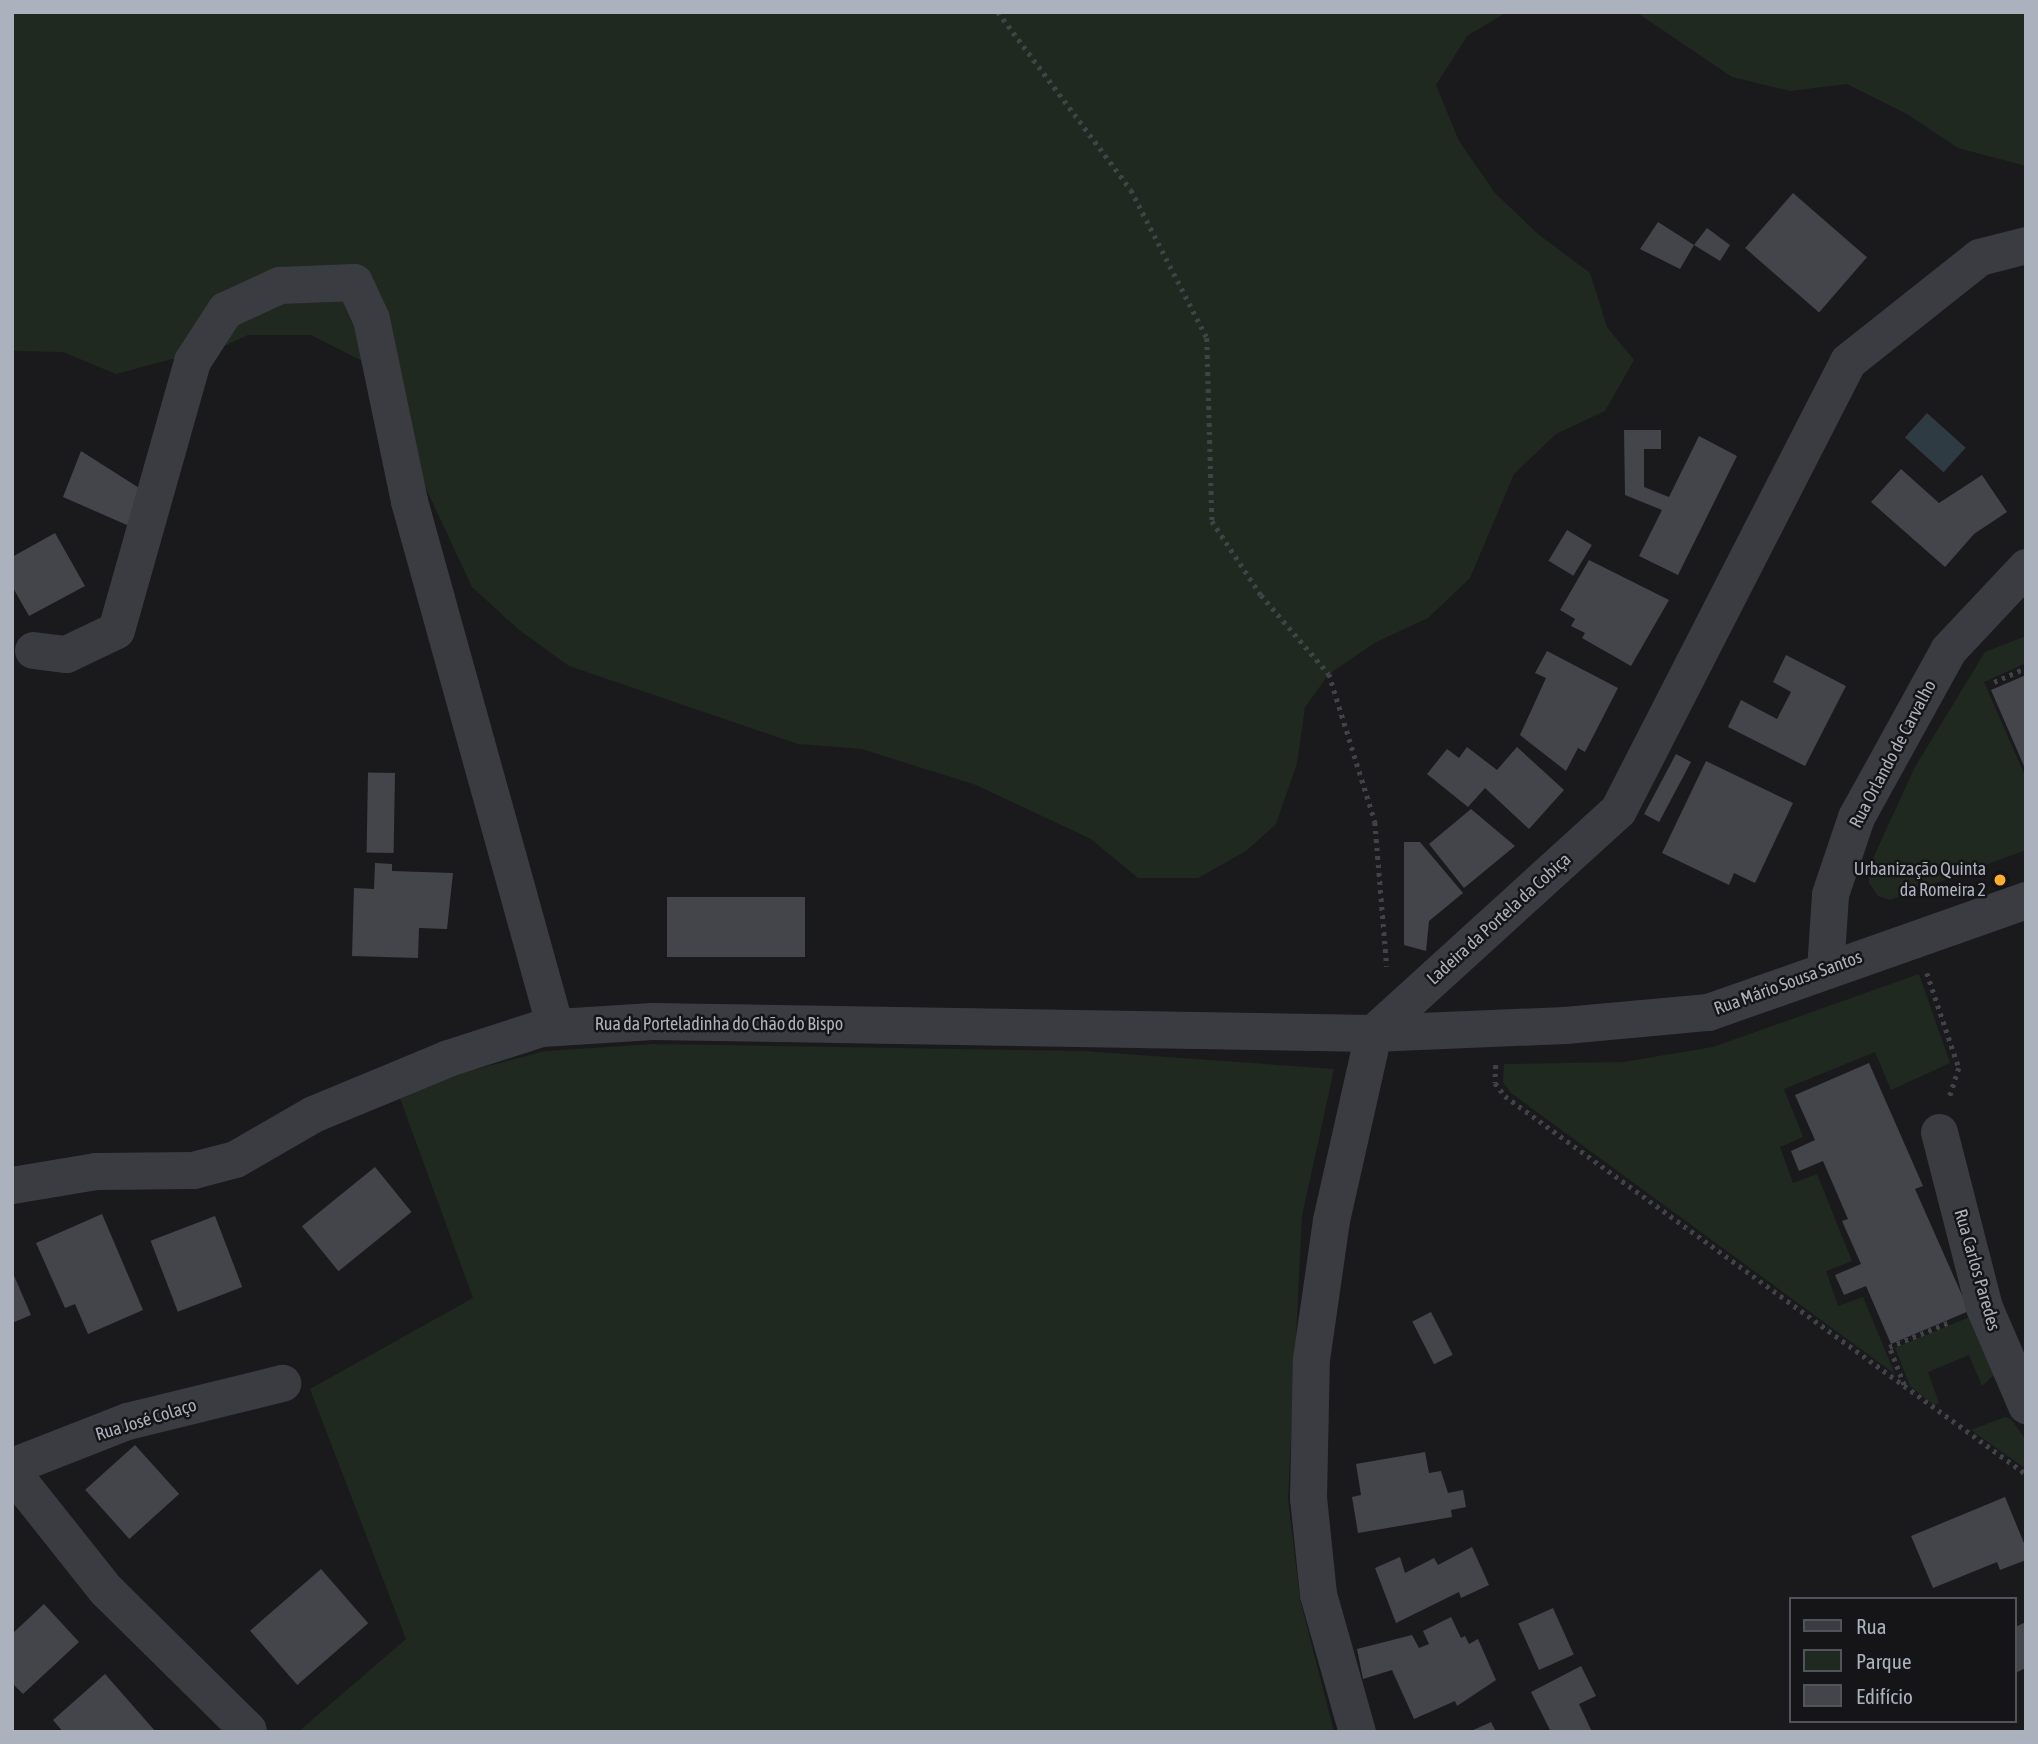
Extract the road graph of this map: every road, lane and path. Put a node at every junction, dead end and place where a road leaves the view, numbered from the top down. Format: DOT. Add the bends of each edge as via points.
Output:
graph roads {
  1 [pos="998,12"];
  2 [pos="2026,245"];
  3 [pos="2026,567"];
  4 [pos="33,650"];
  5 [pos="2026,668"];
  6 [pos="1994,682"];
  7 [pos="2026,900"];
  8 [pos="1825,971"];
  9 [pos="1927,972"];
  10 [pos="1386,974"];
  11 [pos="555,1027"];
  12 [pos="1373,1033"];
  13 [pos="1496,1063"];
  14 [pos="1938,1132"];
  15 [pos="12,1185"];
  16 [pos="1984,1307"];
  17 [pos="282,1383"];
  18 [pos="1905,1386"];
  19 [pos="2026,1405"];
  20 [pos="12,1466"];
  21 [pos="12,1472"];
  22 [pos="2026,1474"];
  23 [pos="248,1730"];
  24 [pos="1357,1732"];
  1 -- 10 [label="path" via="1131,190 1207,338 1212,521 1261,595 1329,674 1375,822"];
  2 -- 12 [label="street, Ladeira da Portela da Cobiça" via="1979,257 1848,361 1618,810"];
  3 -- 8 [label="street, Rua Orlando de Carvalho" via="1948,650 1856,817 1830,894"];
  4 -- 11 [label="street" via="66,654 116,630 192,361 225,310 279,285 354,282 371,319 409,501"];
  5 -- 6 [label="path"];
  7 -- 8 [label="street, Rua Mário Sousa Santos"];
  8 -- 12 [label="street, Rua Mário Sousa Santos" via="1708,1012 1565,1025"];
  9 -- 14 [label="path" via="1959,1068"];
  11 -- 12 [label="street, Rua da Porteladinha do Chão do Bispo" via="652,1021"];
  11 -- 15 [label="street, Rua da Porteladinha do Chão do Bispo" via="448,1058 313,1114 235,1159 193,1170 96,1171"];
  12 -- 24 [label="street" via="1331,1220 1311,1373 1308,1498 1318,1594"];
  13 -- 18 [label="path" via="1495,1083 1505,1096"];
  14 -- 16 [label="street, Rua Carlos Paredes"];
  16 -- 18 [label="path" via="1889,1347"];
  16 -- 19 [label="street, Rua Carlos Paredes"];
  17 -- 20 [label="street, Rua José Colaço" via="127,1422"];
  18 -- 22 [label="path"];
  21 -- 23 [label="street" via="106,1590"];
}
